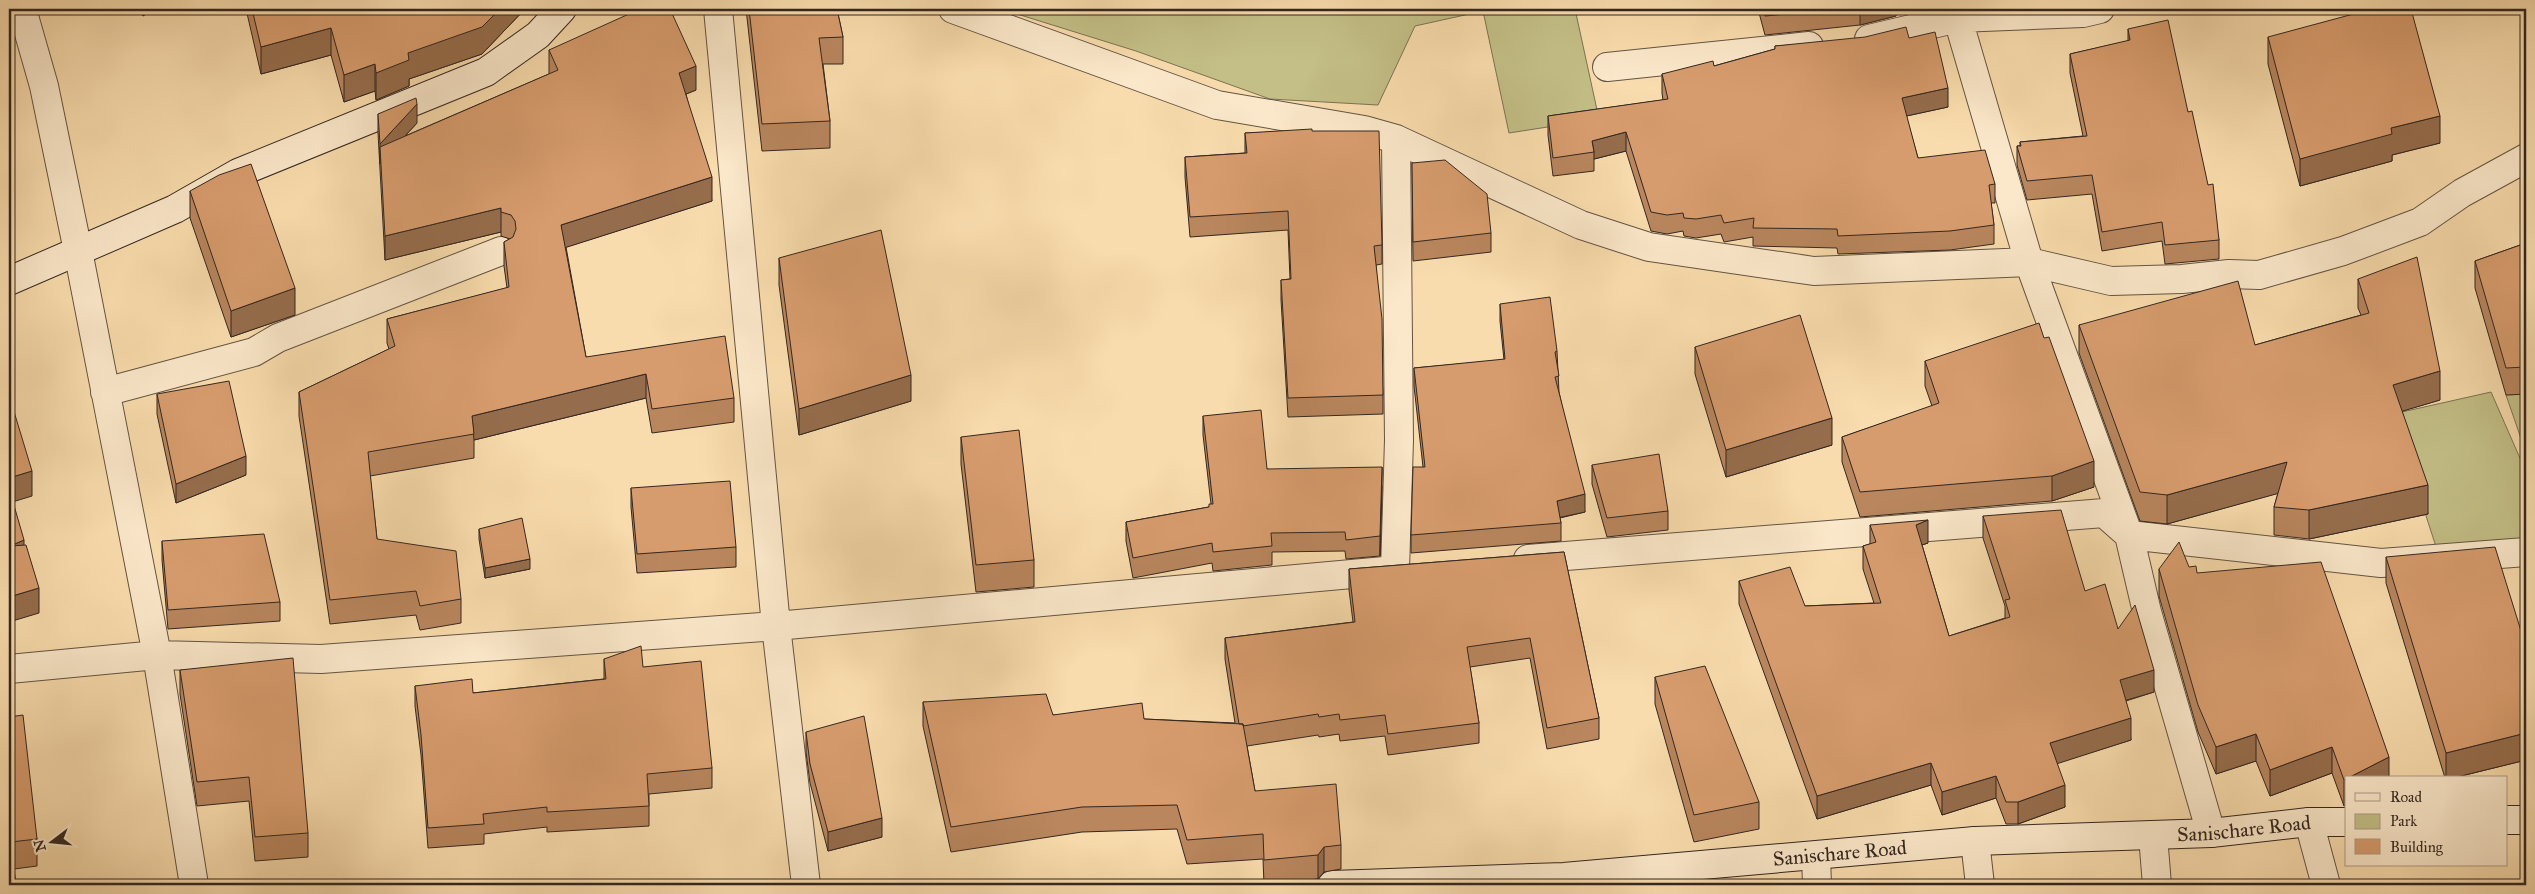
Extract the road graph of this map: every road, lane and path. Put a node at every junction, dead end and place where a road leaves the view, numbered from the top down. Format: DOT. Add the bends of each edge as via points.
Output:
graph roads {
  1 [pos="22,9"];
  2 [pos="562,9"];
  3 [pos="718,9"];
  4 [pos="952,9"];
  5 [pos="2100,9"];
  6 [pos="1957,13"];
  7 [pos="1607,66"];
  8 [pos="1396,139"];
  9 [pos="2526,158"];
  10 [pos="78,251"];
  11 [pos="501,251"];
  12 [pos="2029,262"];
  13 [pos="9,281"];
  14 [pos="105,392"];
  15 [pos="2129,535"];
  16 [pos="2526,552"];
  17 [pos="1503,561"];
  18 [pos="1424,568"];
  19 [pos="1395,570"];
  20 [pos="776,626"];
  21 [pos="157,655"];
  22 [pos="9,669"];
  23 [pos="2309,822"];
  24 [pos="2345,822"];
  25 [pos="2211,833"];
  26 [pos="2153,836"];
  27 [pos="1975,842"];
  28 [pos="1816,856"];
  29 [pos="1564,881"];
  30 [pos="1345,884"];
  31 [pos="194,885"];
  32 [pos="806,885"];
  33 [pos="1817,885"];
  34 [pos="1980,885"];
  35 [pos="2157,885"];
  36 [pos="2326,885"];
  1 -- 10 [label="street" via="44,86"];
  2 -- 10 [label="street" via="538,35 486,72 238,173 175,209"];
  3 -- 20 [label="street"];
  4 -- 8 [label="street" via="1217,105 1364,130"];
  5 -- 6 [label="street" via="2083,13"];
  6 -- 7 [label="street" via="1863,40"];
  6 -- 12 [label="street"];
  8 -- 12 [label="street" via="1581,225 1649,247 1814,271"];
  8 -- 19 [label="street" via="1399,440"];
  9 -- 12 [label="street" via="2462,193 2420,222 2343,251 2259,275 2111,281"];
  10 -- 13 [label="street"];
  10 -- 14 [label="street"];
  11 -- 14 [label="street" via="278,338 254,352"];
  12 -- 15 [label="street"];
  14 -- 21 [label="street"];
  15 -- 16 [label="street" via="2381,563"];
  15 -- 17 [label="street" via="2104,513"];
  15 -- 25 [label="street" via="2147,612"];
  18 -- 19 [label="street"];
  19 -- 20 [label="street"];
  20 -- 21 [label="street" via="320,658"];
  20 -- 32 [label="street"];
  21 -- 22 [label="street"];
  21 -- 31 [label="street"];
  23 -- 24 [label="street, Sanischare Road"];
  23 -- 25 [label="street, Sanischare Road"];
  23 -- 36 [label="street"];
  25 -- 26 [label="street, Sanischare Road"];
  26 -- 27 [label="street, Sanischare Road"];
  26 -- 35 [label="street"];
  27 -- 28 [label="street, Sanischare Road"];
  27 -- 34 [label="street"];
  28 -- 29 [label="street, Sanischare Road"];
  28 -- 33 [label="street"];
  29 -- 30 [label="street, Sanischare Road"];
}
